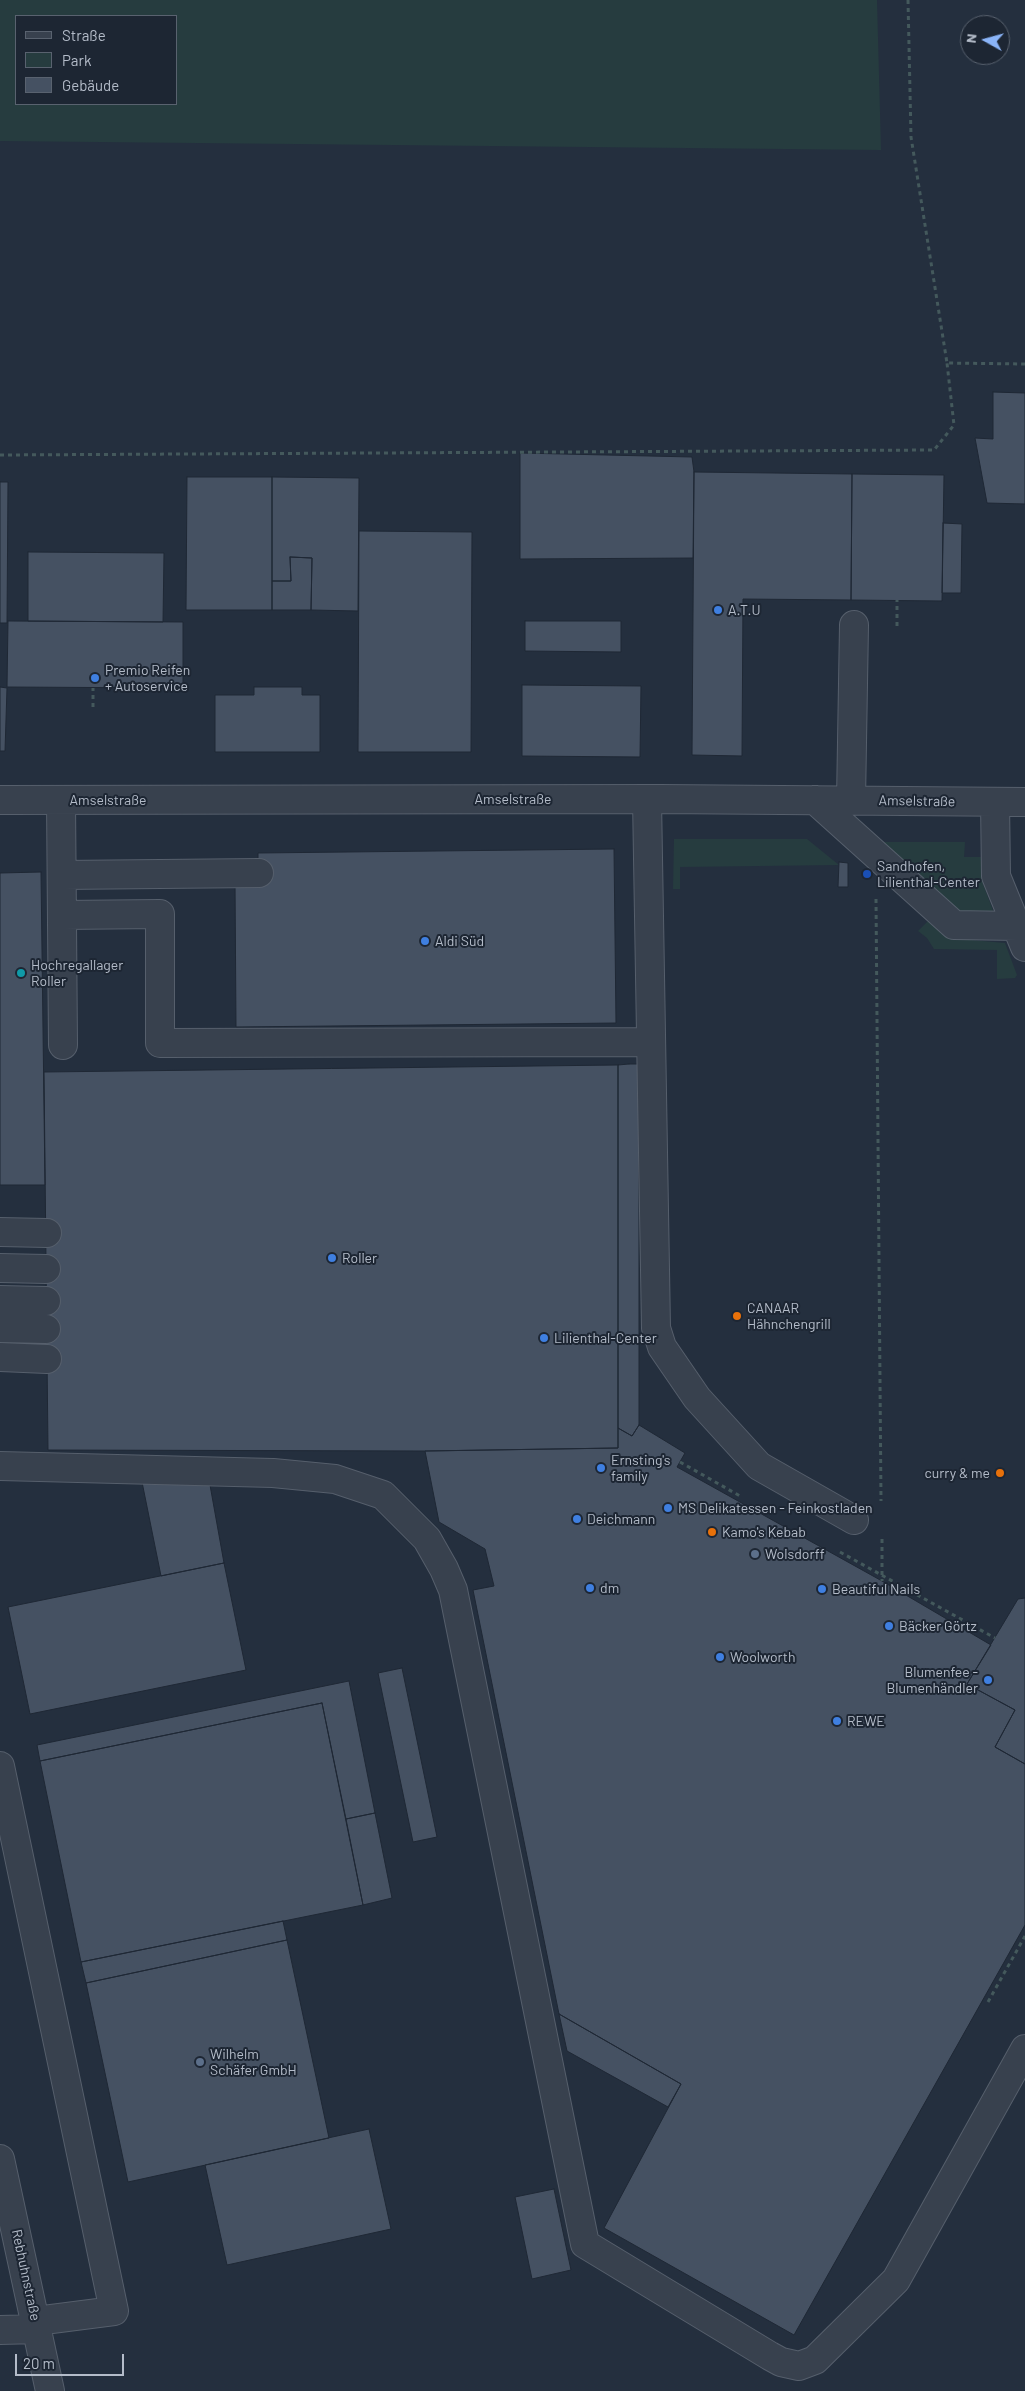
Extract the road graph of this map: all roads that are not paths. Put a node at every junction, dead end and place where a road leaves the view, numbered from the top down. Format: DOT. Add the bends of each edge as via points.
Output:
graph roads {
  1 [pos="854,625"];
  2 [pos="647,799"];
  3 [pos="0,800"];
  4 [pos="61,800"];
  5 [pos="815,800"];
  6 [pos="852,800"];
  7 [pos="995,802"];
  8 [pos="1025,802"];
  9 [pos="258,872"];
  10 [pos="62,875"];
  11 [pos="62,915"];
  12 [pos="1023,927"];
  13 [pos="651,1042"];
  14 [pos="63,1045"];
  15 [pos="0,1232"];
  16 [pos="46,1233"];
  17 [pos="0,1268"];
  18 [pos="46,1269"];
  19 [pos="0,1300"];
  20 [pos="46,1301"];
  21 [pos="0,1328"];
  22 [pos="46,1329"];
  23 [pos="0,1357"];
  24 [pos="47,1359"];
  25 [pos="0,1466"];
  26 [pos="854,1520"];
  27 [pos="0,1766"];
  28 [pos="1025,2049"];
  29 [pos="0,2159"];
  30 [pos="37,2325"];
  31 [pos="0,2330"];
  32 [pos="50,2391"];
  1 -- 6 [label="street"];
  2 -- 4 [label="street, Amselstraße"];
  2 -- 5 [label="street, Amselstraße"];
  2 -- 13 [label="street"];
  3 -- 4 [label="street, Amselstraße"];
  4 -- 10 [label="street"];
  5 -- 6 [label="street, Amselstraße"];
  5 -- 12 [label="street" via="954,926"];
  6 -- 7 [label="street, Amselstraße"];
  7 -- 8 [label="street, Amselstraße"];
  7 -- 12 [label="street" via="996,876"];
  9 -- 10 [label="street"];
  10 -- 11 [label="street"];
  11 -- 13 [label="street" via="160,914 160,1043"];
  11 -- 14 [label="street"];
  13 -- 26 [label="street" via="656,1328 662,1347 697,1398 759,1466"];
  15 -- 16 [label="street"];
  17 -- 18 [label="street"];
  19 -- 20 [label="street"];
  21 -- 22 [label="street"];
  23 -- 24 [label="street"];
  25 -- 28 [label="street" via="273,1472 318,1476 352,1483 383,1495 416,1526 453,1590 585,2244 770,2356 800,2366 816,2360 896,2280"];
  27 -- 30 [label="street" via="114,2311"];
  29 -- 30 [label="street, Rebhuhnstraße"];
  30 -- 31 [label="street"];
  30 -- 32 [label="street, Rebhuhnstraße"];
}
